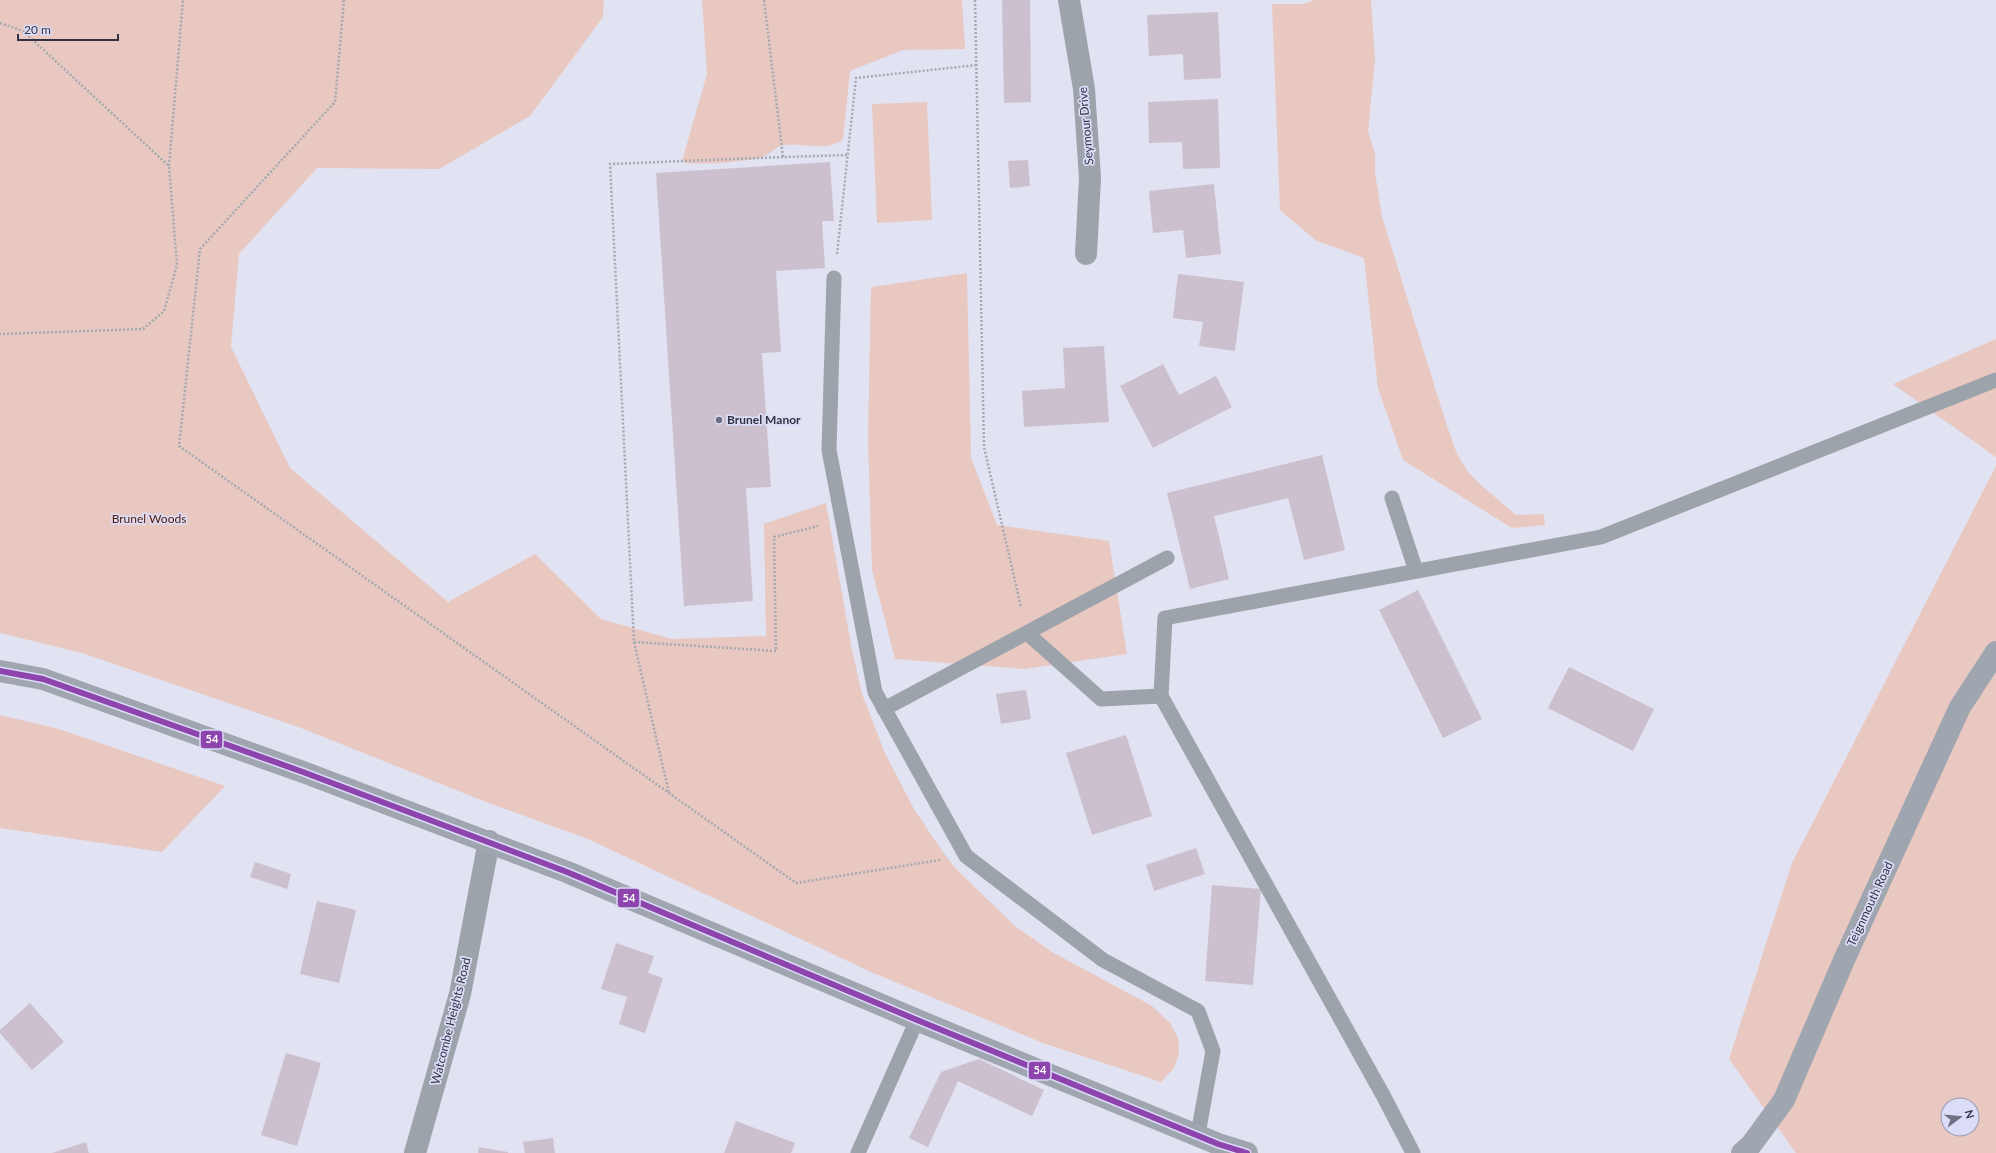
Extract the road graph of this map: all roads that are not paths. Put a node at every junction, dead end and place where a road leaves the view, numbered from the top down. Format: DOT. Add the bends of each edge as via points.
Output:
graph roads {
  1 [pos="1069,0"];
  2 [pos="1086,254"];
  3 [pos="834,278"];
  4 [pos="1996,380"];
  5 [pos="1392,498"];
  6 [pos="1167,558"];
  7 [pos="1416,571"];
  8 [pos="1027,632"];
  9 [pos="1996,652"];
  10 [pos="0,671"];
  11 [pos="1161,696"];
  12 [pos="884,709"];
  13 [pos="489,841"];
  14 [pos="917,1020"];
  15 [pos="1198,1134"];
  16 [pos="1218,1148"];
  17 [pos="415,1153"];
  18 [pos="858,1153"];
  19 [pos="1247,1153"];
  20 [pos="1413,1153"];
  21 [pos="1742,1153"];
  1 -- 2 [label="street, Seymour Drive" via="1084,89 1090,178"];
  3 -- 12 [label="lane" via="829,450 875,692"];
  4 -- 7 [label="lane" via="1600,537"];
  5 -- 7 [label="lane"];
  6 -- 8 [label="lane"];
  7 -- 11 [label="lane" via="1165,618"];
  8 -- 11 [label="lane" via="1101,699"];
  8 -- 12 [label="lane"];
  9 -- 21 [label="main road, Teignmouth Road" via="1960,707 1844,960 1784,1100"];
  10 -- 13 [label="main road" via="43,679"];
  11 -- 20 [label="lane"];
  12 -- 15 [label="lane" via="966,856 1103,960 1198,1011 1213,1051"];
  13 -- 14 [label="main road"];
  13 -- 17 [label="street, Watcombe Heights Road" via="460,994"];
  14 -- 15 [label="main road"];
  14 -- 18 [label="lane"];
  15 -- 16 [label="main road"];
  16 -- 19 [label="main road"];
}
